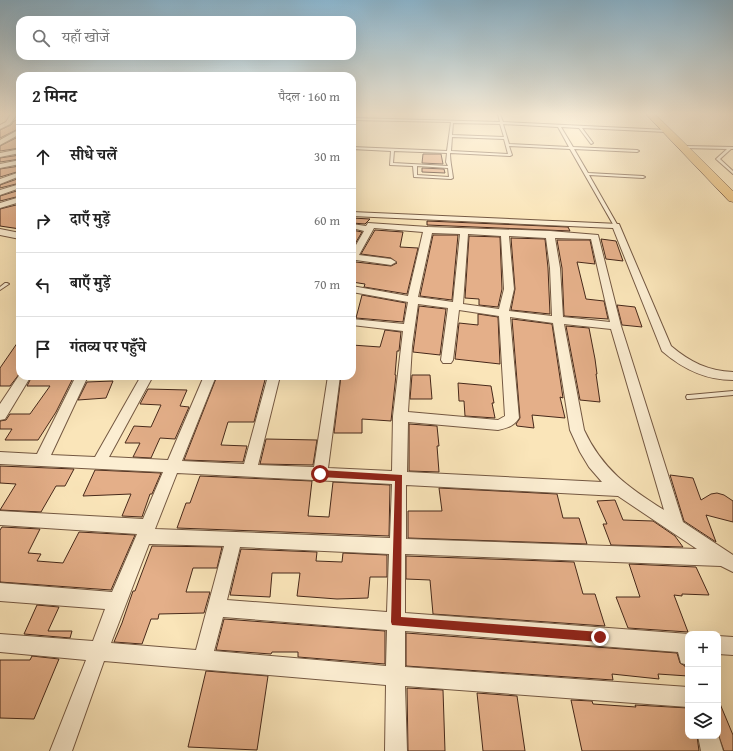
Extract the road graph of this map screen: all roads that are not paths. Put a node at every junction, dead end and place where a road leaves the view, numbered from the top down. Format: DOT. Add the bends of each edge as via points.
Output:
graph roads {
  1 [pos="373,149"];
  2 [pos="509,149"];
  3 [pos="572,149"];
  4 [pos="584,149"];
  5 [pos="691,149"];
  6 [pos="691,149"];
  7 [pos="730,149"];
  8 [pos="393,150"];
  9 [pos="449,151"];
  10 [pos="637,151"];
  11 [pos="16,152"];
  12 [pos="0,155"];
  13 [pos="16,165"];
  14 [pos="16,165"];
  15 [pos="0,166"];
  16 [pos="415,166"];
  17 [pos="450,167"];
  18 [pos="621,169"];
  19 [pos="0,171"];
  20 [pos="733,173"];
  21 [pos="587,174"];
  22 [pos="16,176"];
  23 [pos="626,176"];
  24 [pos="643,177"];
  25 [pos="0,182"];
  26 [pos="733,185"];
  27 [pos="16,187"];
  28 [pos="0,193"];
  29 [pos="733,198"];
  30 [pos="16,200"];
  31 [pos="0,206"];
  32 [pos="356,214"];
  33 [pos="616,226"];
  34 [pos="356,227"];
  35 [pos="368,229"];
  36 [pos="428,230"];
  37 [pos="464,231"];
  38 [pos="0,232"];
  39 [pos="505,233"];
  40 [pos="550,234"];
  41 [pos="16,235"];
  42 [pos="356,252"];
  43 [pos="356,258"];
  44 [pos="391,262"];
  45 [pos="7,284"];
  46 [pos="0,289"];
  47 [pos="356,290"];
  48 [pos="413,300"];
  49 [pos="456,305"];
  50 [pos="504,312"];
  51 [pos="558,321"];
  52 [pos="356,322"];
  53 [pos="616,326"];
  54 [pos="408,328"];
  55 [pos="447,360"];
  56 [pos="733,376"];
  57 [pos="22,380"];
  58 [pos="80,380"];
  59 [pos="145,380"];
  60 [pos="208,380"];
  61 [pos="273,380"];
  62 [pos="333,380"];
  63 [pos="733,394"];
  64 [pos="689,397"];
  65 [pos="0,415"];
  66 [pos="400,416"];
  67 [pos="0,458"];
  68 [pos="41,460"];
  69 [pos="99,463"];
  70 [pos="173,466"];
  71 [pos="250,470"];
  72 [pos="320,474"];
  73 [pos="399,478"];
  74 [pos="618,489"];
  75 [pos="0,518"];
  76 [pos="677,526"];
  77 [pos="146,532"];
  78 [pos="234,539"];
  79 [pos="397,546"];
  80 [pos="728,561"];
  81 [pos="0,592"];
  82 [pos="117,601"];
  83 [pos="216,608"];
  84 [pos="396,622"];
  85 [pos="0,643"];
  86 [pos="721,645"];
  87 [pos="733,646"];
  88 [pos="685,647"];
  89 [pos="98,650"];
  90 [pos="203,659"];
  91 [pos="395,676"];
  92 [pos="685,696"];
  93 [pos="709,739"];
  94 [pos="61,751"];
  95 [pos="396,751"];
  96 [pos="712,751"];
  1 -- 8 [label="lane"];
  2 -- 9 [label="lane" via="510,155"];
  3 -- 21 [label="lane"];
  4 -- 10 [label="lane"];
  5 -- 26 [label="main road"];
  6 -- 29 [label="main road"];
  7 -- 20 [label="lane" via="718,159"];
  8 -- 9 [label="lane"];
  8 -- 16 [label="lane" via="391,164"];
  9 -- 17 [label="lane"];
  11 -- 12 [label="street"];
  13 -- 15 [label="street"];
  14 -- 19 [label="street"];
  16 -- 17 [label="lane"];
  16 -- 17 [label="lane" via="415,176 451,178"];
  18 -- 23 [label="lane"];
  21 -- 23 [label="lane"];
  21 -- 33 [label="lane"];
  22 -- 25 [label="street"];
  23 -- 24 [label="lane"];
  27 -- 28 [label="street"];
  30 -- 31 [label="street"];
  32 -- 33 [label="street"];
  33 -- 56 [label="street" via="666,348 697,370"];
  34 -- 35 [label="street"];
  35 -- 36 [label="street" via="371,225"];
  35 -- 42 [label="street"];
  36 -- 37 [label="street"];
  36 -- 48 [label="street"];
  37 -- 39 [label="street"];
  37 -- 49 [label="street"];
  38 -- 41 [label="street"];
  39 -- 40 [label="street"];
  39 -- 50 [label="street" via="509,289"];
  40 -- 51 [label="street"];
  40 -- 53 [label="street" via="595,237"];
  43 -- 44 [label="street"];
  45 -- 46 [label="lane"];
  47 -- 48 [label="street"];
  48 -- 49 [label="street"];
  48 -- 54 [label="street"];
  49 -- 50 [label="street"];
  49 -- 55 [label="street"];
  50 -- 51 [label="street"];
  50 -- 66 [label="street" via="512,418 498,425"];
  51 -- 53 [label="street"];
  51 -- 74 [label="street" via="577,430 583,446 597,467"];
  52 -- 54 [label="street"];
  53 -- 76 [label="street"];
  54 -- 66 [label="street"];
  57 -- 65 [label="street"];
  58 -- 68 [label="street"];
  59 -- 69 [label="street"];
  60 -- 70 [label="street"];
  61 -- 71 [label="street"];
  62 -- 72 [label="street"];
  63 -- 64 [label="lane"];
  66 -- 73 [label="street"];
  67 -- 68 [label="street"];
  68 -- 69 [label="street"];
  69 -- 70 [label="street"];
  70 -- 71 [label="street"];
  70 -- 77 [label="street"];
  71 -- 72 [label="street"];
  72 -- 73 [label="street"];
  73 -- 74 [label="street"];
  73 -- 79 [label="street"];
  74 -- 76 [label="street"];
  75 -- 77 [label="street"];
  76 -- 80 [label="street"];
  77 -- 78 [label="street"];
  77 -- 82 [label="street"];
  78 -- 79 [label="street"];
  78 -- 83 [label="street"];
  79 -- 80 [label="street"];
  79 -- 84 [label="street"];
  81 -- 82 [label="street"];
  82 -- 89 [label="street"];
  83 -- 84 [label="street"];
  83 -- 90 [label="street"];
  84 -- 88 [label="street"];
  84 -- 91 [label="street"];
  85 -- 89 [label="street"];
  86 -- 87 [label="street"];
  89 -- 90 [label="street"];
  89 -- 94 [label="street"];
  90 -- 91 [label="street"];
  91 -- 92 [label="street"];
  91 -- 95 [label="street"];
  93 -- 96 [label="street"];
}
